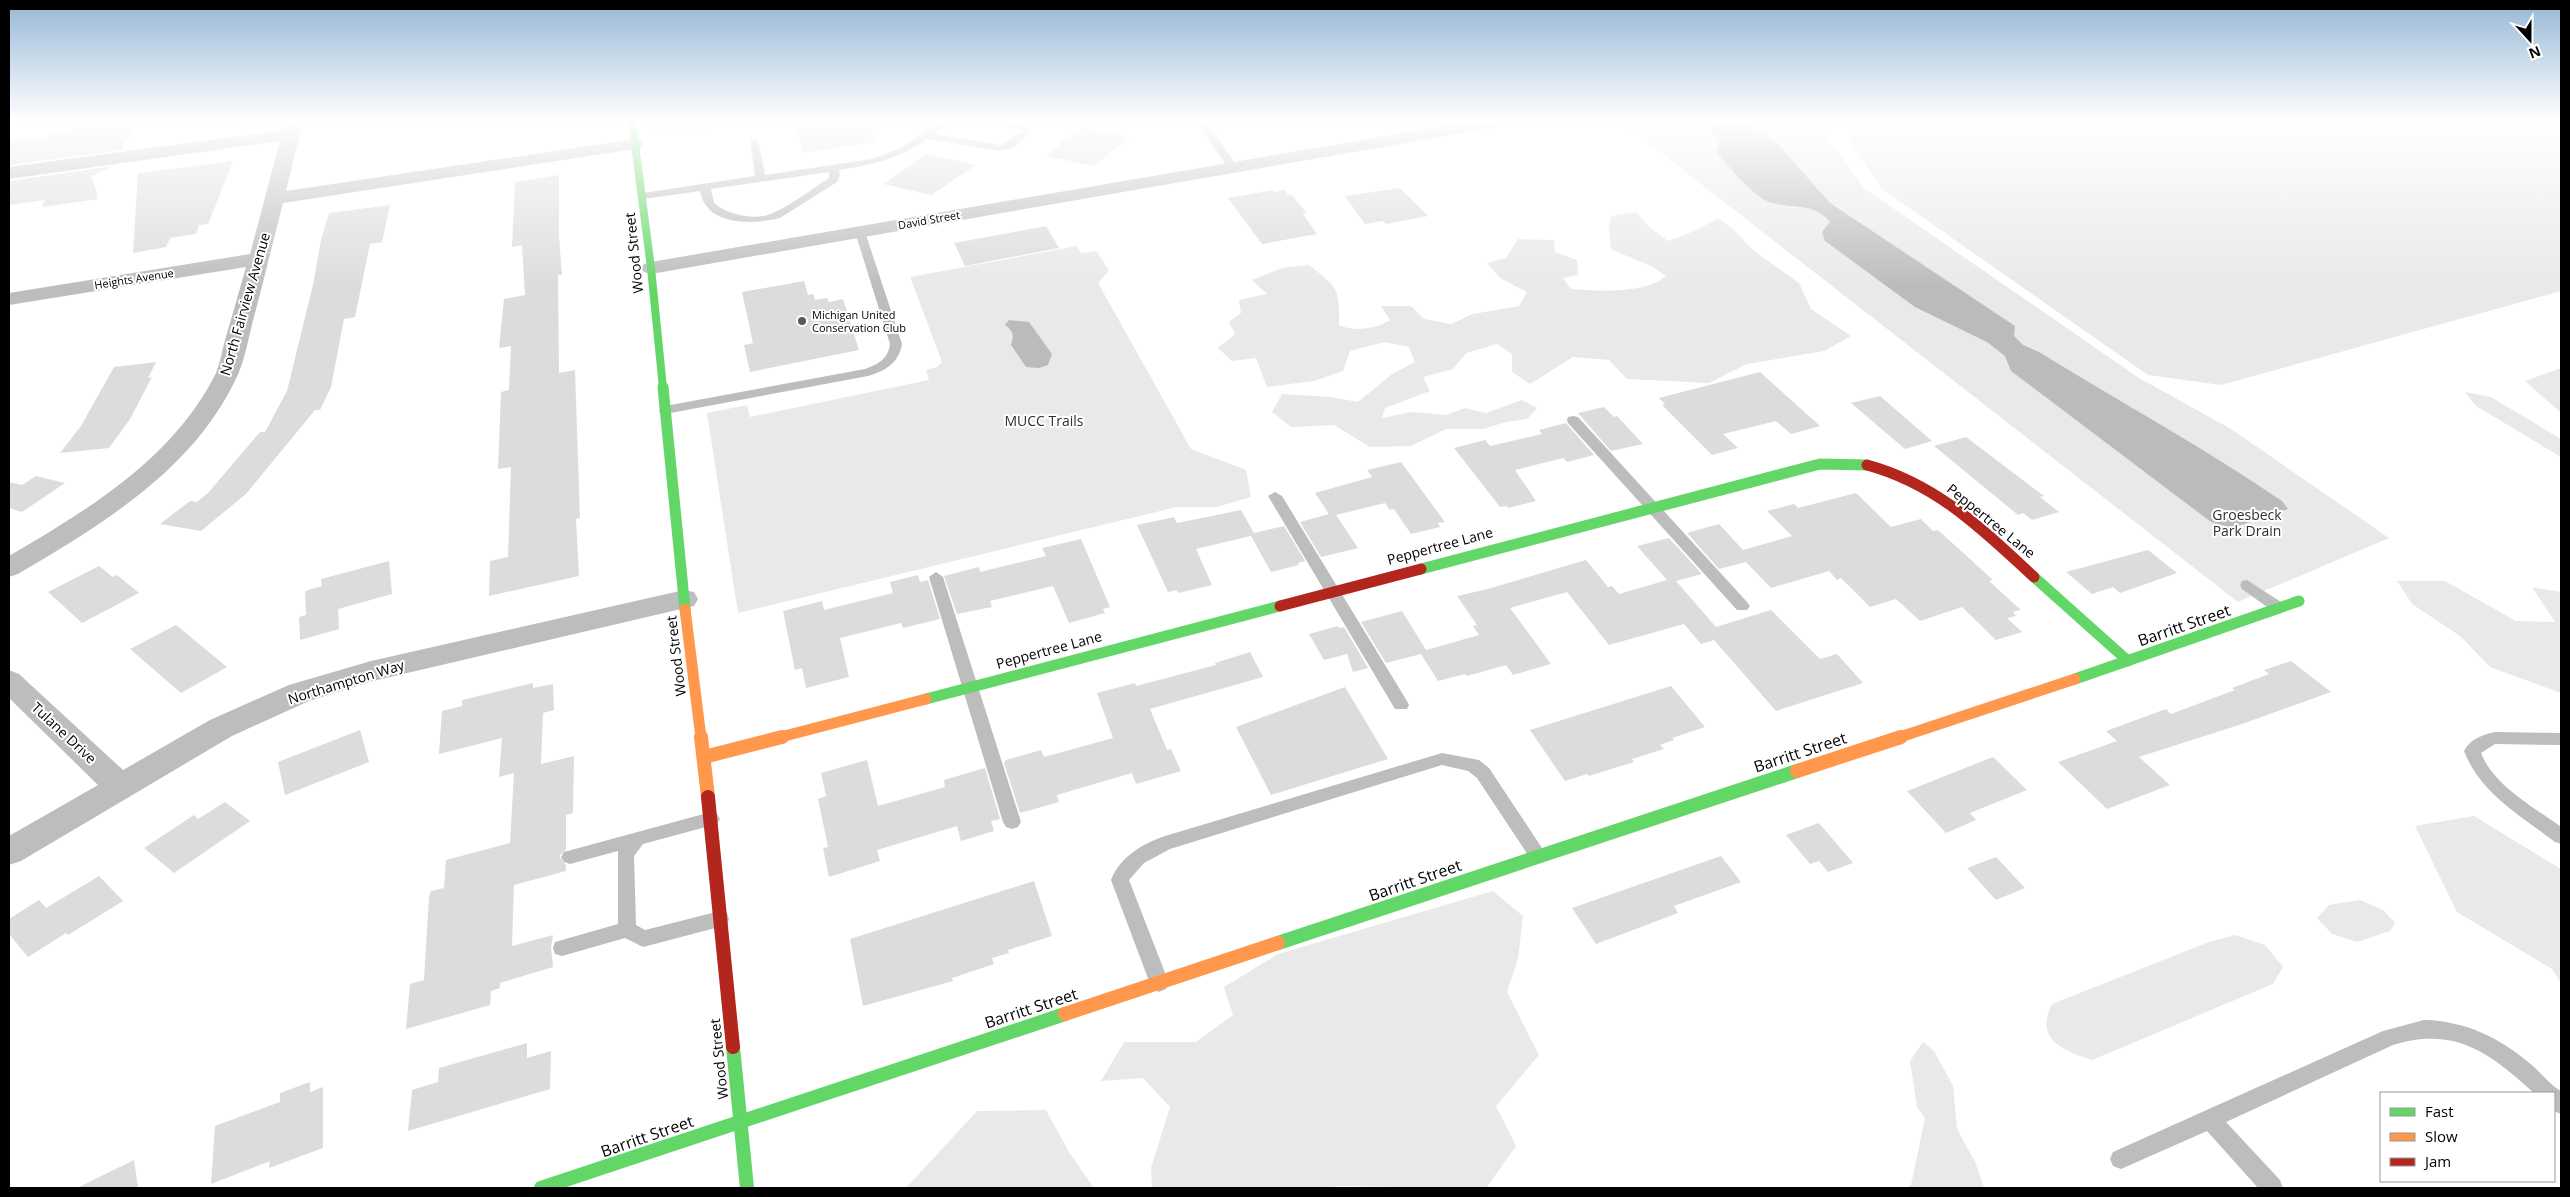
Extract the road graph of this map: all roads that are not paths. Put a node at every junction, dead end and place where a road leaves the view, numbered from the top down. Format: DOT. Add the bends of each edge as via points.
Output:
graph roads {
  1 [pos="280,177"];
  2 [pos="367,177"];
  3 [pos="640,177"];
  4 [pos="775,177"];
  5 [pos="835,177"];
  6 [pos="1176,177"];
  7 [pos="761,179"];
  8 [pos="705,187"];
  9 [pos="277,192"];
  10 [pos="643,196"];
  11 [pos="860,232"];
  12 [pos="259,259"];
  13 [pos="651,268"];
  14 [pos="9,299"];
  15 [pos="665,410"];
  16 [pos="1573,420"];
  17 [pos="1274,496"];
  18 [pos="1651,506"];
  19 [pos="9,568"];
  20 [pos="936,577"];
  21 [pos="2247,585"];
  22 [pos="1332,590"];
  23 [pos="684,599"];
  24 [pos="2299,601"];
  25 [pos="1742,606"];
  26 [pos="2279,608"];
  27 [pos="2128,661"];
  28 [pos="9,681"];
  29 [pos="968,687"];
  30 [pos="1401,705"];
  31 [pos="2561,739"];
  32 [pos="704,757"];
  33 [pos="119,786"];
  34 [pos="711,820"];
  35 [pos="1012,822"];
  36 [pos="2561,837"];
  37 [pos="637,838"];
  38 [pos="9,852"];
  39 [pos="1538,856"];
  40 [pos="570,857"];
  41 [pos="720,919"];
  42 [pos="627,929"];
  43 [pos="562,948"];
  44 [pos="1159,983"];
  45 [pos="2548,1092"];
  46 [pos="2210,1118"];
  47 [pos="740,1121"];
  48 [pos="2121,1159"];
  49 [pos="541,1188"];
  50 [pos="747,1188"];
  51 [pos="2272,1188"];
  1 -- 9 [label="street, North Fairview Avenue"];
  2 -- 9 [label="street"];
  3 -- 10 [label="street, Wood Street"];
  4 -- 7 [label="lane"];
  5 -- 8 [label="lane" via="767,219 746,219 715,210 709,204"];
  6 -- 11 [label="street, David Street"];
  7 -- 8 [label="lane"];
  8 -- 10 [label="lane"];
  9 -- 12 [label="street, North Fairview Avenue"];
  10 -- 13 [label="street, Wood Street"];
  11 -- 13 [label="street, David Street"];
  11 -- 15 [label="lane" via="896,344 892,359 881,368 868,372"];
  12 -- 14 [label="street, Heights Avenue"];
  12 -- 19 [label="street, North Fairview Avenue" via="228,371 197,425 137,485"];
  13 -- 15 [label="street, Wood Street"];
  15 -- 23 [label="street, Wood Street"];
  16 -- 18 [label="lane"];
  17 -- 22 [label="lane"];
  18 -- 22 [label="street, Peppertree Lane"];
  18 -- 25 [label="lane"];
  18 -- 27 [label="street, Peppertree Lane" via="1820,464 1848,462 1876,467 1903,477 1945,501 1981,529"];
  20 -- 29 [label="lane"];
  21 -- 26 [label="lane"];
  22 -- 29 [label="street, Peppertree Lane"];
  22 -- 30 [label="lane"];
  23 -- 32 [label="street, Wood Street"];
  23 -- 33 [label="street, Northampton Way" via="371,671 299,694 221,728"];
  24 -- 26 [label="street, Barritt Street"];
  26 -- 27 [label="street, Barritt Street"];
  27 -- 39 [label="street, Barritt Street"];
  28 -- 33 [label="street, Tulane Drive"];
  29 -- 32 [label="street, Peppertree Lane"];
  29 -- 35 [label="lane"];
  31 -- 36 [label="lane" via="2495,738 2484,741 2472,751 2473,759 2485,774"];
  32 -- 34 [label="street, Wood Street"];
  33 -- 38 [label="street, Northampton Way"];
  34 -- 37 [label="lane"];
  34 -- 41 [label="street, Wood Street"];
  37 -- 40 [label="lane"];
  37 -- 42 [label="lane" via="625,854"];
  39 -- 44 [label="street, Barritt Street"];
  39 -- 44 [label="lane" via="1483,773 1473,765 1442,759 1165,843 1122,871 1120,880"];
  41 -- 42 [label="lane" via="642,939"];
  41 -- 47 [label="street, Wood Street"];
  42 -- 43 [label="lane"];
  44 -- 47 [label="street, Barritt Street"];
  45 -- 46 [label="lane" via="2508,1056 2481,1040 2456,1030 2422,1028 2390,1036"];
  46 -- 48 [label="lane"];
  46 -- 51 [label="lane"];
  47 -- 49 [label="street, Barritt Street"];
  47 -- 50 [label="street, Wood Street"];
}
